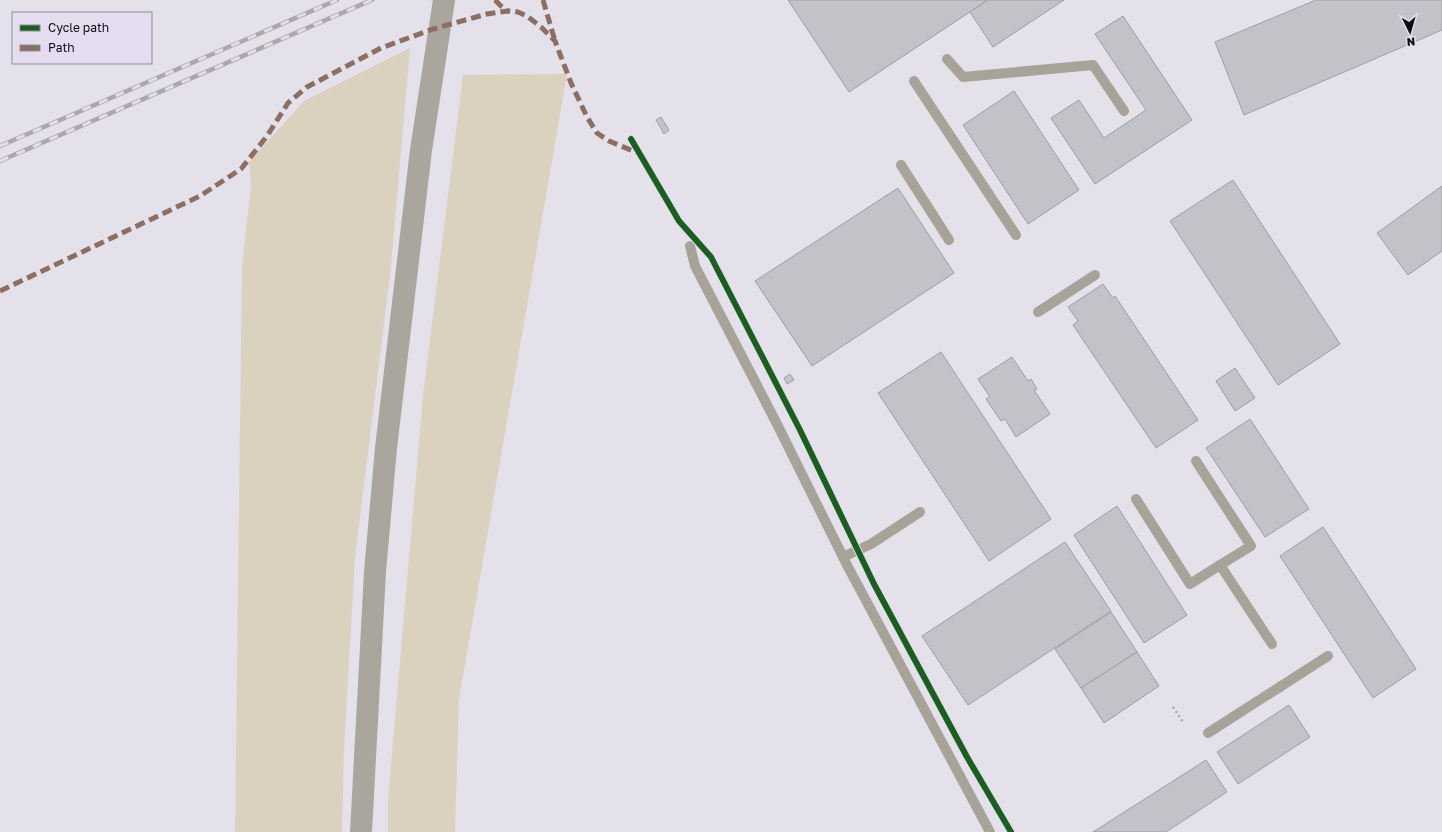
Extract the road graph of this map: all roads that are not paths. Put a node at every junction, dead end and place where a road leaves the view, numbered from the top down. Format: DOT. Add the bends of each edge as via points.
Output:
graph roads {
  1 [pos="444,0"];
  2 [pos="947,59"];
  3 [pos="914,81"];
  4 [pos="1124,112"];
  5 [pos="901,166"];
  6 [pos="1016,235"];
  7 [pos="949,240"];
  8 [pos="690,246"];
  9 [pos="1095,275"];
  10 [pos="1038,312"];
  11 [pos="1196,460"];
  12 [pos="1136,499"];
  13 [pos="920,512"];
  14 [pos="843,557"];
  15 [pos="1220,565"];
  16 [pos="1272,644"];
  17 [pos="1328,656"];
  18 [pos="1208,733"];
  19 [pos="361,832"];
  20 [pos="990,832"];
  1 -- 19 [label="main road" via="419,164 385,456 375,572"];
  2 -- 4 [label="lane" via="963,77 1093,65"];
  3 -- 6 [label="lane"];
  5 -- 7 [label="lane"];
  8 -- 14 [label="lane" via="695,266"];
  9 -- 10 [label="lane"];
  11 -- 15 [label="lane" via="1251,546"];
  12 -- 15 [label="lane" via="1190,584"];
  13 -- 14 [label="lane" via="871,544"];
  14 -- 20 [label="lane"];
  15 -- 16 [label="lane"];
  17 -- 18 [label="lane"];
}
